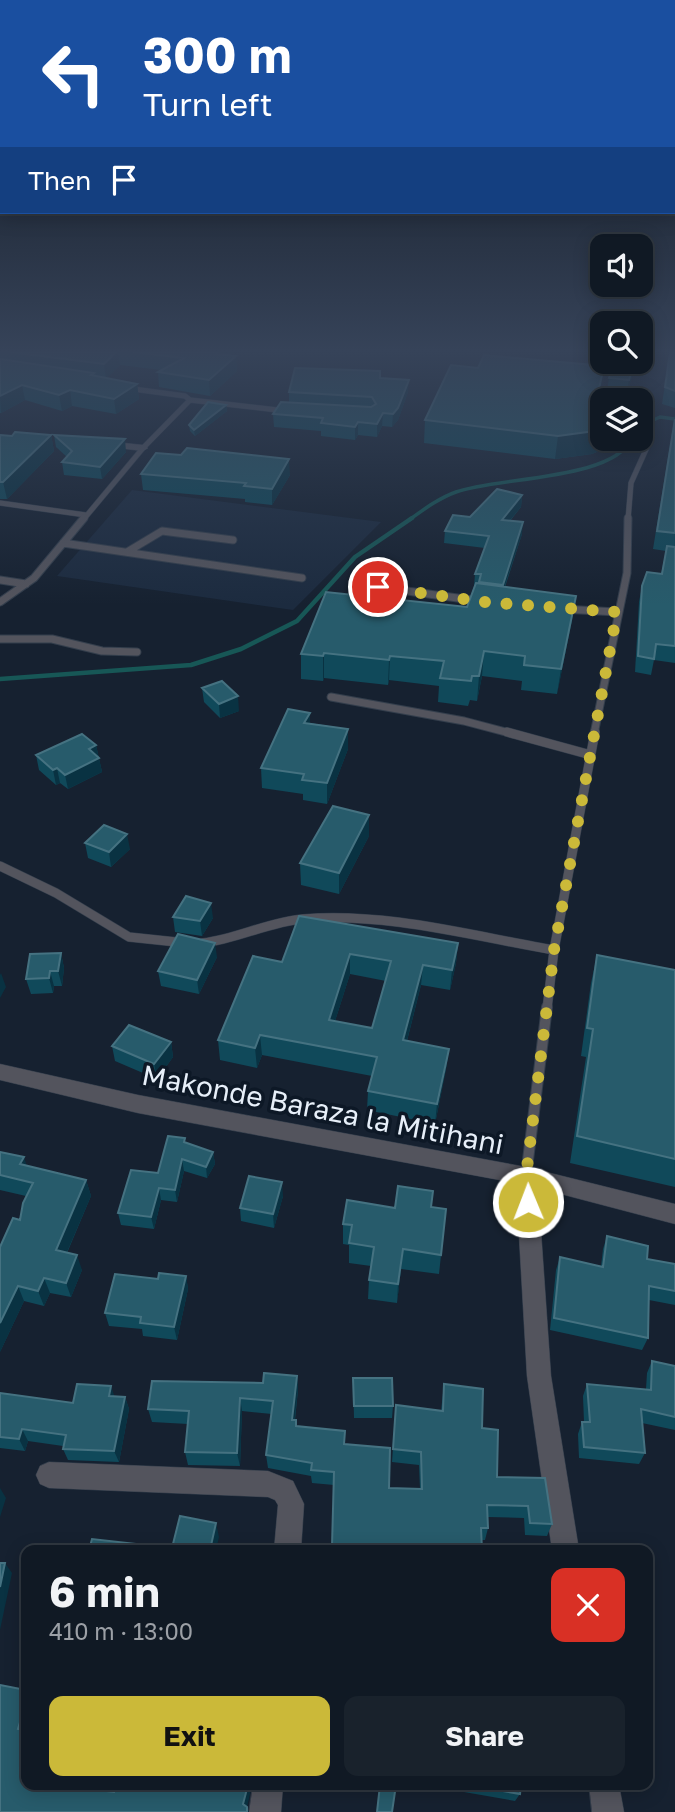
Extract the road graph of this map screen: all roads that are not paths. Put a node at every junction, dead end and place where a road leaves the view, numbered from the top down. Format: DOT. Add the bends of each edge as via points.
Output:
graph roads {
  1 [pos="154,437"];
  2 [pos="88,442"];
  3 [pos="143,448"];
  4 [pos="645,451"];
  5 [pos="0,503"];
  6 [pos="86,515"];
  7 [pos="233,540"];
  8 [pos="63,542"];
  9 [pos="127,552"];
  10 [pos="302,578"];
  11 [pos="0,580"];
  12 [pos="26,584"];
  13 [pos="378,587"];
  14 [pos="0,602"];
  15 [pos="484,602"];
  16 [pos="552,609"];
  17 [pos="617,612"];
  18 [pos="0,639"];
  19 [pos="137,652"];
  20 [pos="331,697"];
  21 [pos="591,755"];
  22 [pos="0,866"];
  23 [pos="554,950"];
  24 [pos="0,1072"];
  25 [pos="526,1176"];
  26 [pos="675,1214"];
  27 [pos="49,1475"];
  28 [pos="287,1545"];
  29 [pos="565,1545"];
  30 [pos="267,1790"];
  31 [pos="605,1790"];
  32 [pos="265,1812"];
  33 [pos="608,1812"];
  1 -- 3 [label="lane"];
  2 -- 3 [label="street"];
  3 -- 6 [label="lane"];
  4 -- 17 [label="lane" via="631,483 627,573"];
  5 -- 6 [label="lane"];
  6 -- 8 [label="lane"];
  7 -- 9 [label="lane" via="162,531"];
  8 -- 9 [label="lane"];
  8 -- 12 [label="lane"];
  9 -- 10 [label="lane"];
  11 -- 12 [label="lane"];
  12 -- 14 [label="lane"];
  13 -- 15 [label="lane"];
  16 -- 17 [label="lane"];
  17 -- 21 [label="lane"];
  18 -- 19 [label="lane" via="52,639"];
  20 -- 21 [label="lane" via="464,721"];
  21 -- 23 [label="lane"];
  22 -- 23 [label="lane" via="56,892 116,932 146,940 207,943 282,922 325,919 428,929"];
  23 -- 25 [label="lane"];
  24 -- 25 [label="street, Makonde Baraza la Mitihani" via="138,1104"];
  25 -- 26 [label="street, Makonde Baraza la Mitihani"];
  25 -- 29 [label="street" via="539,1376"];
  27 -- 28 [label="street" via="268,1484 284,1490 291,1504"];
  30 -- 32 [label="street"];
  31 -- 33 [label="street"];
}
